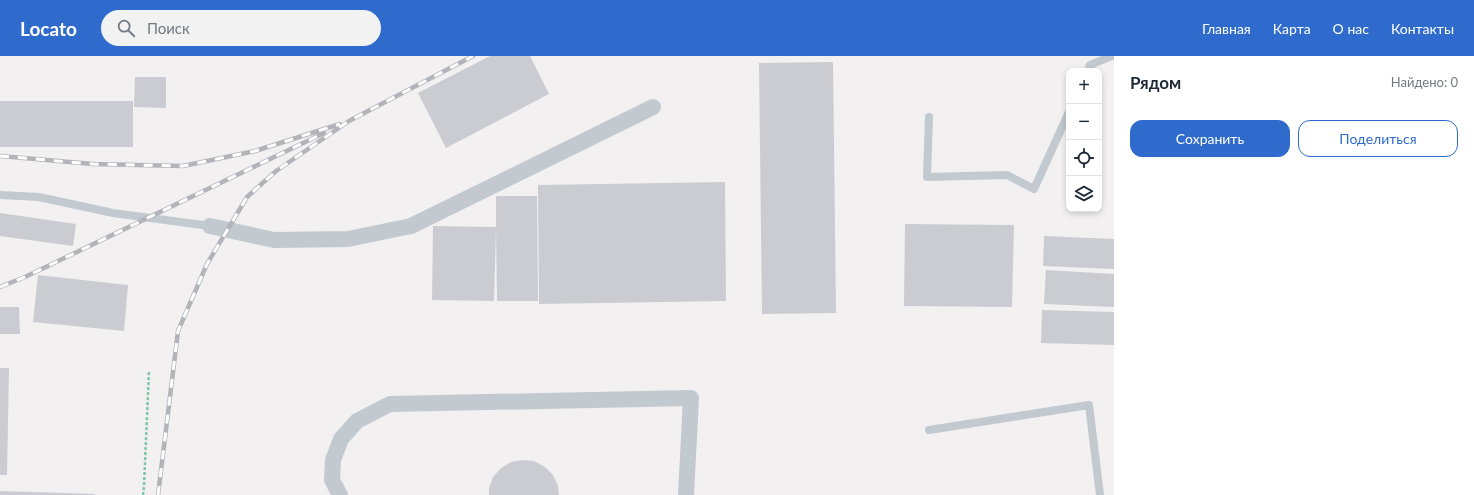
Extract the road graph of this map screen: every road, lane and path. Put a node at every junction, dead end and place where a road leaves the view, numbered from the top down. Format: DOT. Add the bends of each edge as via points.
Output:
graph roads {
  1 [pos="1112,56"];
  2 [pos="1089,68"];
  3 [pos="653,106"];
  4 [pos="929,117"];
  5 [pos="1066,119"];
  6 [pos="0,195"];
  7 [pos="210,226"];
  8 [pos="149,371"];
  9 [pos="929,430"];
  10 [pos="142,495"];
  11 [pos="340,495"];
  12 [pos="686,495"];
  13 [pos="1100,495"];
  1 -- 2 [label="lane" via="1090,65"];
  3 -- 7 [label="street" via="411,226 348,239 274,240"];
  4 -- 5 [label="lane" via="927,177 1008,175 1034,189"];
  6 -- 7 [label="lane" via="39,198"];
  8 -- 10 [label="path"];
  9 -- 13 [label="lane" via="1089,405"];
  11 -- 12 [label="street" via="332,480 333,460 341,439 357,421 390,404 690,398"];
}
